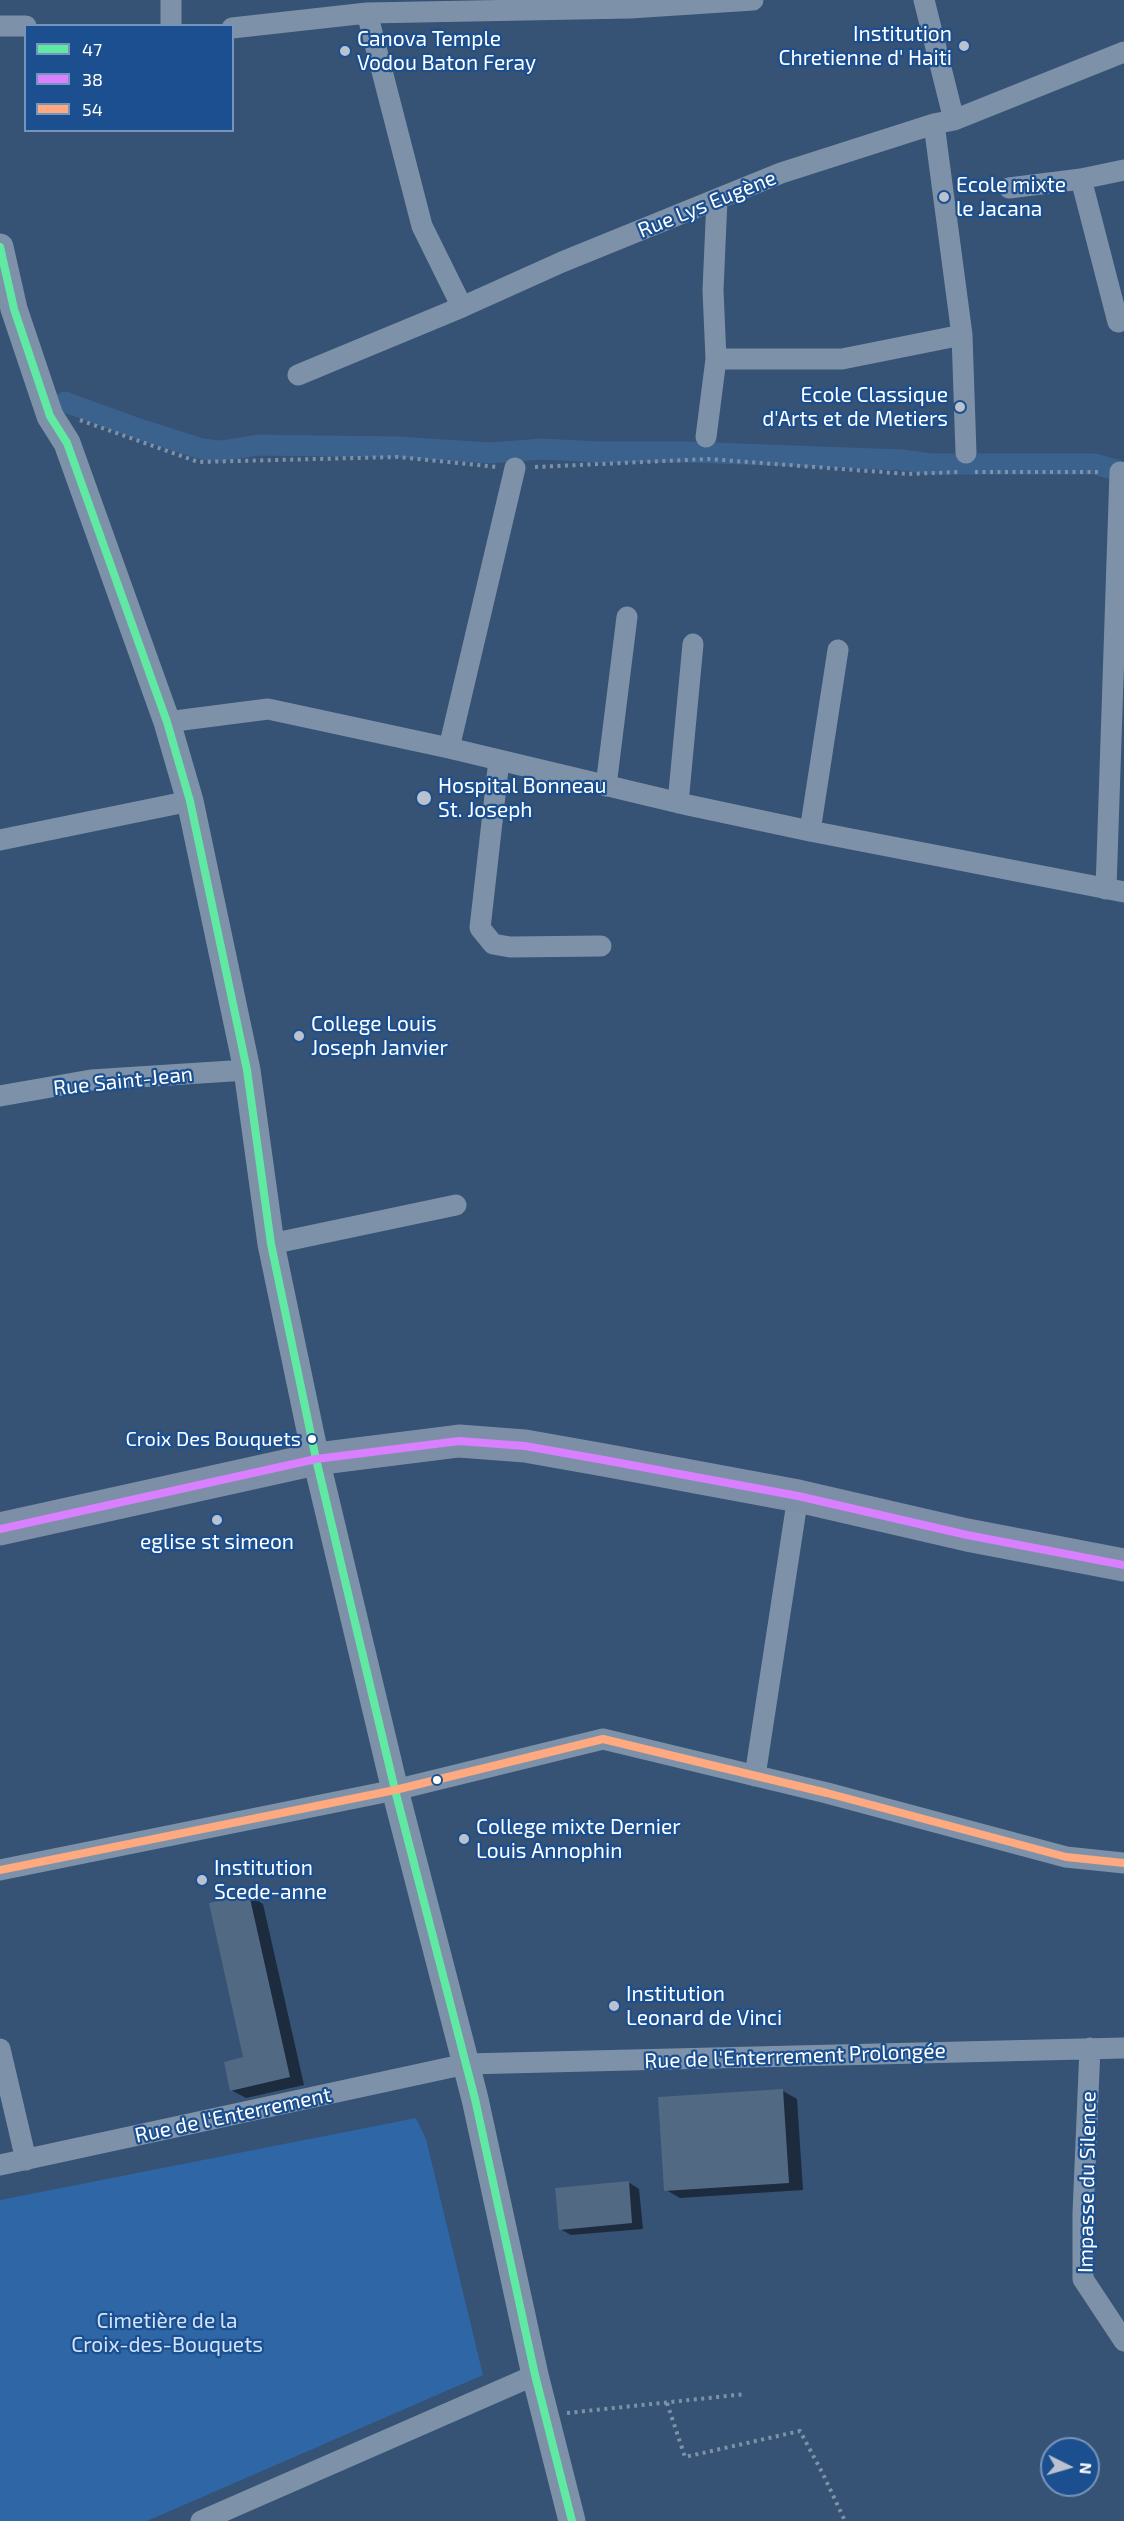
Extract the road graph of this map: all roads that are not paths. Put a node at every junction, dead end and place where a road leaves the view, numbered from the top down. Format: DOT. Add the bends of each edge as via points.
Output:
graph roads {
  1 [pos="171,0"];
  2 [pos="753,0"];
  3 [pos="924,0"];
  4 [pos="721,1"];
  5 [pos="609,4"];
  6 [pos="362,7"];
  7 [pos="171,24"];
  8 [pos="0,26"];
  9 [pos="24,26"];
  10 [pos="234,28"];
  11 [pos="1124,52"];
  12 [pos="944,122"];
  13 [pos="1124,170"];
  14 [pos="1081,179"];
  15 [pos="1009,188"];
  16 [pos="717,200"];
  17 [pos="0,247"];
  18 [pos="462,307"];
  19 [pos="1118,322"];
  20 [pos="962,334"];
  21 [pos="716,359"];
  22 [pos="297,375"];
  23 [pos="706,437"];
  24 [pos="966,453"];
  25 [pos="515,468"];
  26 [pos="1120,472"];
  27 [pos="627,617"];
  28 [pos="693,644"];
  29 [pos="838,650"];
  30 [pos="167,722"];
  31 [pos="449,748"];
  32 [pos="499,759"];
  33 [pos="606,786"];
  34 [pos="190,801"];
  35 [pos="678,803"];
  36 [pos="810,831"];
  37 [pos="0,840"];
  38 [pos="1115,890"];
  39 [pos="601,946"];
  40 [pos="247,1070"];
  41 [pos="0,1096"];
  42 [pos="456,1205"];
  43 [pos="271,1244"];
  44 [pos="316,1459"];
  45 [pos="798,1496"];
  46 [pos="0,1529"];
  47 [pos="1124,1565"];
  48 [pos="755,1776"];
  49 [pos="395,1790"];
  50 [pos="1124,1863"];
  51 [pos="0,1870"];
  52 [pos="1090,2048"];
  53 [pos="1124,2048"];
  54 [pos="0,2049"];
  55 [pos="466,2064"];
  56 [pos="26,2160"];
  57 [pos="0,2165"];
  58 [pos="1124,2341"];
  59 [pos="535,2375"];
  60 [pos="201,2521"];
  61 [pos="572,2521"];
  1 -- 7 [label="street"];
  2 -- 4 [label="street"];
  3 -- 12 [label="street"];
  4 -- 5 [label="street"];
  5 -- 6 [label="street"];
  6 -- 10 [label="street" via="342,16"];
  6 -- 18 [label="street" via="422,226"];
  8 -- 9 [label="street"];
  11 -- 12 [label="street, Rue Lys Eugène"];
  12 -- 16 [label="street, Rue Lys Eugène" via="781,173"];
  12 -- 20 [label="street"];
  13 -- 14 [label="street"];
  14 -- 15 [label="street"];
  14 -- 19 [label="street"];
  16 -- 18 [label="street, Rue Lys Eugène"];
  16 -- 21 [label="street" via="713,290"];
  17 -- 30 [label="street" via="14,309 50,416 67,443"];
  18 -- 22 [label="street, Rue Lys Eugène"];
  20 -- 21 [label="street" via="842,359"];
  20 -- 24 [label="street"];
  21 -- 23 [label="street"];
  25 -- 31 [label="street"];
  26 -- 38 [label="street"];
  27 -- 33 [label="street"];
  28 -- 35 [label="street"];
  29 -- 36 [label="street"];
  30 -- 31 [label="street" via="268,709"];
  30 -- 34 [label="street"];
  31 -- 32 [label="street"];
  32 -- 33 [label="street"];
  32 -- 39 [label="street" via="480,928 493,944"];
  33 -- 35 [label="street"];
  34 -- 37 [label="street"];
  34 -- 40 [label="street"];
  35 -- 36 [label="street"];
  36 -- 38 [label="street"];
  40 -- 41 [label="street, Rue Saint-Jean" via="91,1080"];
  40 -- 43 [label="street"];
  42 -- 43 [label="street"];
  43 -- 44 [label="street"];
  44 -- 45 [label="main road" via="459,1441 514,1445"];
  44 -- 46 [label="main road"];
  44 -- 49 [label="street"];
  45 -- 47 [label="main road" via="967,1535"];
  45 -- 48 [label="street"];
  48 -- 49 [label="street" via="603,1739"];
  48 -- 50 [label="street" via="1066,1857"];
  49 -- 51 [label="street"];
  49 -- 55 [label="street"];
  52 -- 53 [label="street, Rue de l'Enterrement Prolongée"];
  52 -- 55 [label="street, Rue de l'Enterrement Prolongée"];
  52 -- 58 [label="street, Impasse du Silence" via="1083,2279"];
  54 -- 56 [label="street"];
  55 -- 56 [label="street, Rue de l'Enterrement"];
  55 -- 59 [label="street"];
  56 -- 57 [label="street, Rue de l'Enterrement"];
  59 -- 60 [label="street"];
  59 -- 61 [label="street"];
}
